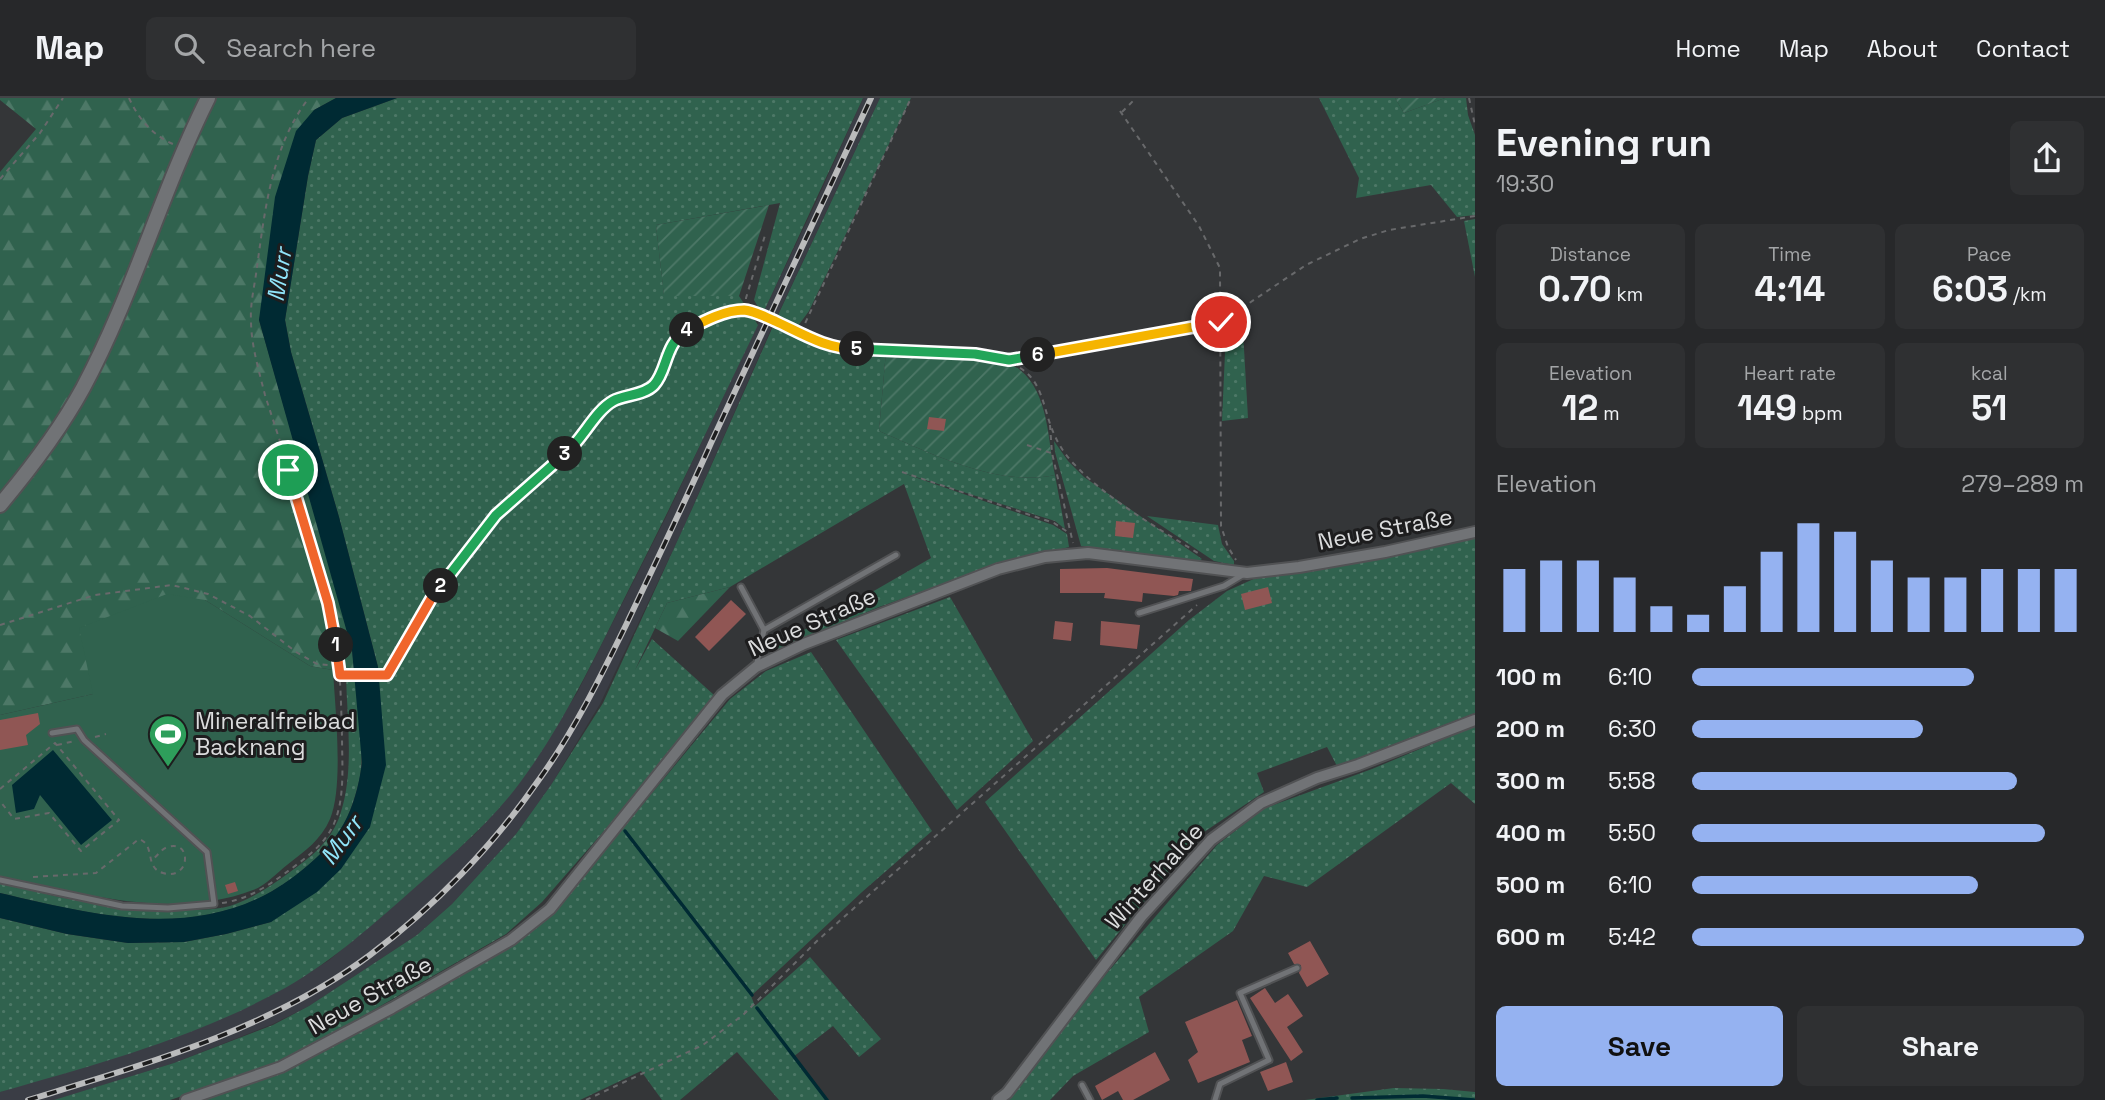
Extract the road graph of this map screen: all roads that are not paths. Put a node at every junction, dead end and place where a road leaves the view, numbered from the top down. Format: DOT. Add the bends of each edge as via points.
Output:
graph roads {
  1 [pos="208,98"];
  2 [pos="0,505"];
  3 [pos="1475,532"];
  4 [pos="896,555"];
  5 [pos="1247,573"];
  6 [pos="741,587"];
  7 [pos="1139,613"];
  8 [pos="764,630"];
  9 [pos="756,667"];
  10 [pos="1475,720"];
  11 [pos="52,733"];
  12 [pos="0,880"];
  13 [pos="1297,968"];
  14 [pos="1082,1085"];
  15 [pos="186,1100"];
  16 [pos="998,1100"];
  17 [pos="1090,1100"];
  18 [pos="1215,1100"];
  1 -- 2 [label="street" via="83,388 56,434"];
  3 -- 5 [label="street, Neue Straße" via="1385,552"];
  4 -- 8 [label="lane"];
  5 -- 7 [label="lane" via="1224,586"];
  5 -- 9 [label="street, Neue Straße" via="1142,558 1075,553 1045,557 998,569"];
  6 -- 8 [label="lane"];
  8 -- 9 [label="lane"];
  9 -- 15 [label="street, Neue Straße" via="722,695 550,909 511,940 281,1067"];
  10 -- 16 [label="street, Winterhalde" via="1261,803 1211,840 1141,917"];
  11 -- 12 [label="lane" via="77,729 207,852 214,904 122,906"];
  13 -- 18 [label="lane" via="1240,993 1269,1060 1220,1084"];
  14 -- 17 [label="lane"];
}
